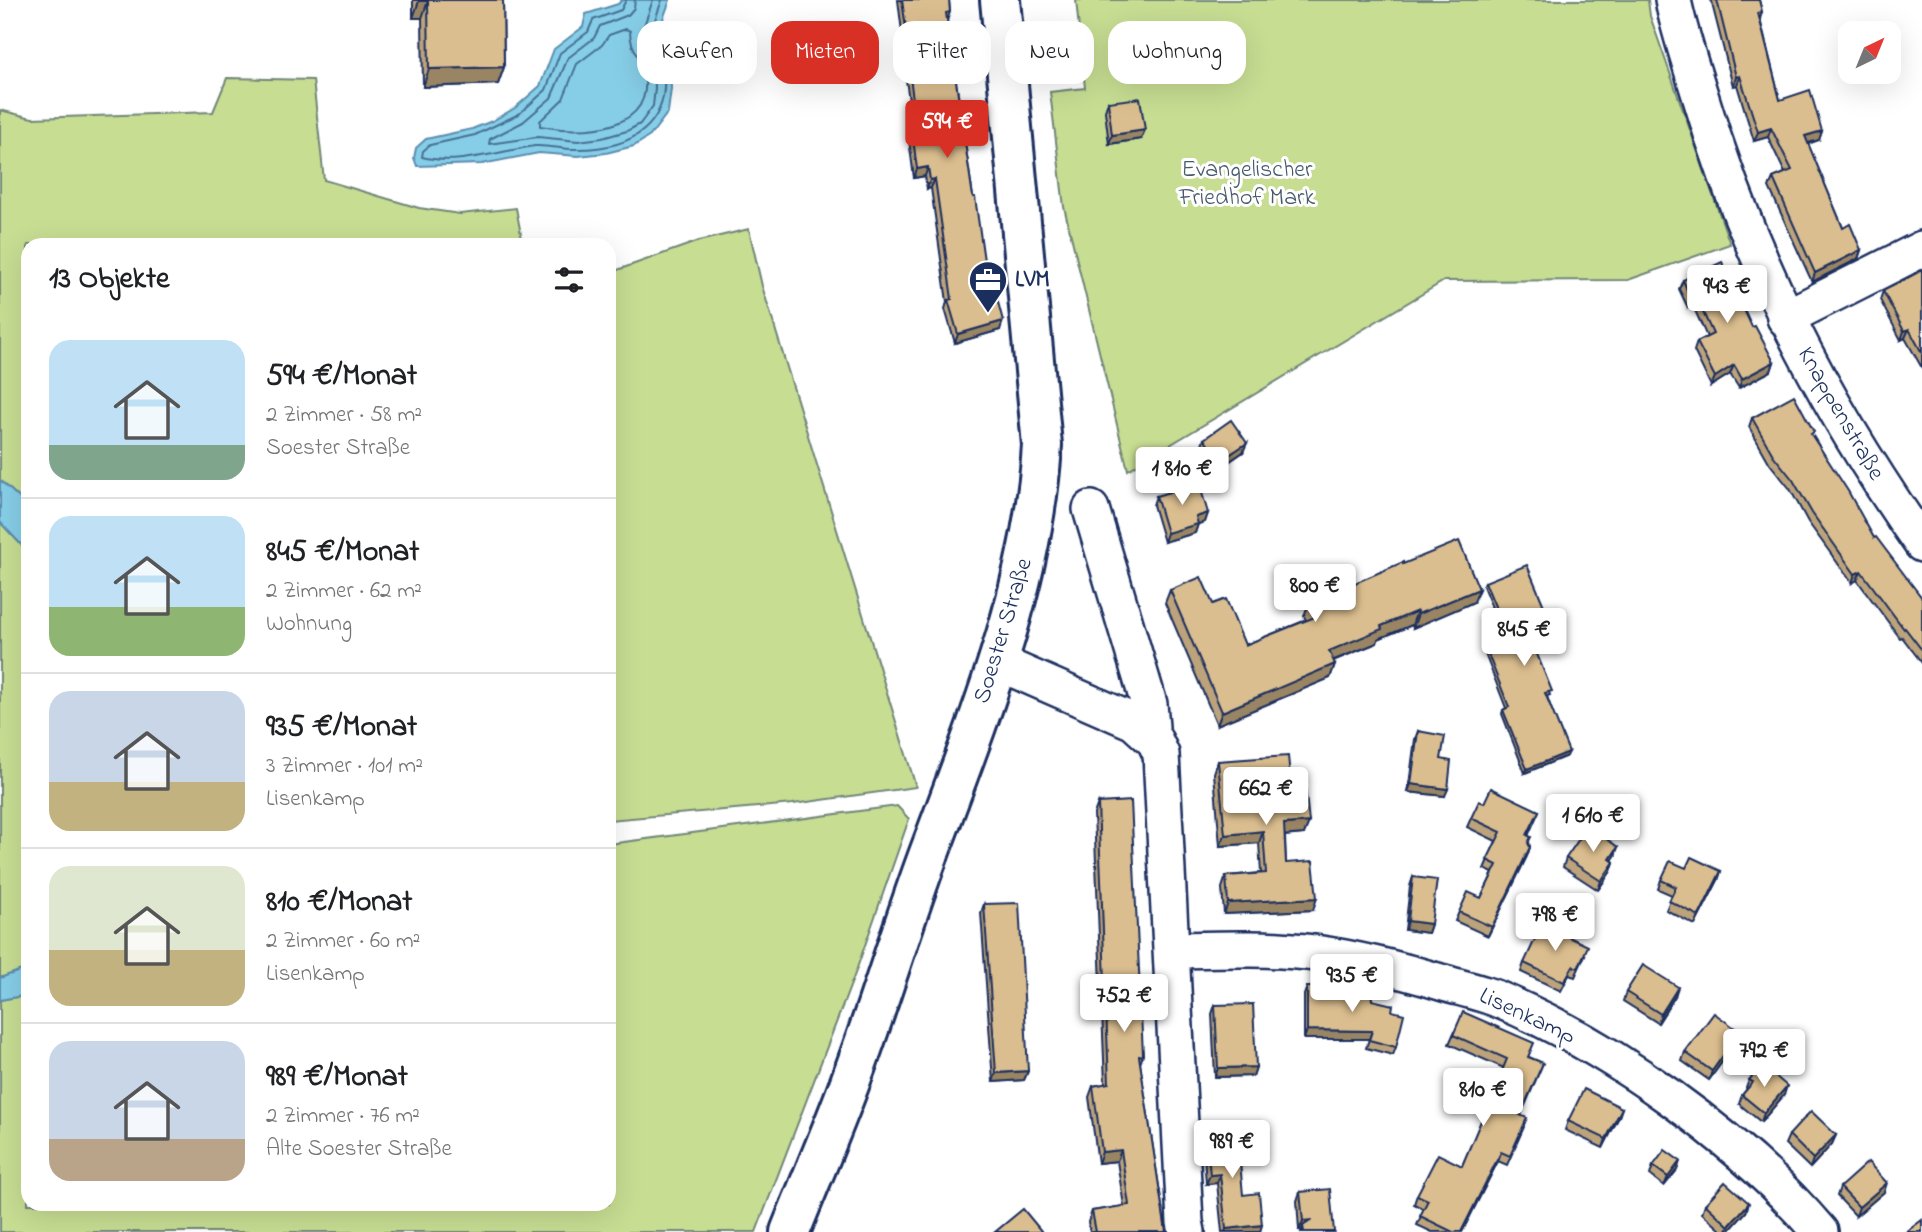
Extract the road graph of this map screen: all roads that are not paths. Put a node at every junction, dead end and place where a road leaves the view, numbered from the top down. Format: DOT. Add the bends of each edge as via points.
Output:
graph roads {
  1 [pos="1000,0"];
  2 [pos="1673,0"];
  3 [pos="1922,249"];
  4 [pos="1785,318"];
  5 [pos="1091,509"];
  6 [pos="1922,544"];
  7 [pos="997,662"];
  8 [pos="1147,732"];
  9 [pos="1172,950"];
  10 [pos="790,1232"];
  11 [pos="1187,1232"];
  12 [pos="1820,1232"];
  1 -- 7 [label="main road, Soester Straße" via="1042,445 1031,544"];
  2 -- 4 [label="street, Knappenstraße" via="1711,132 1751,243"];
  3 -- 4 [label="street"];
  4 -- 6 [label="street, Knappenstraße" via="1875,477"];
  5 -- 8 [label="street" via="1149,705 1151,727"];
  7 -- 8 [label="street" via="1134,722"];
  7 -- 10 [label="main road, Soester Straße" via="853,1075"];
  8 -- 9 [label="street" via="1161,754"];
  9 -- 11 [label="street"];
  9 -- 12 [label="street, Lisenkamp" via="1314,953 1387,965 1493,998 1563,1030 1694,1115 1777,1186"];
}
